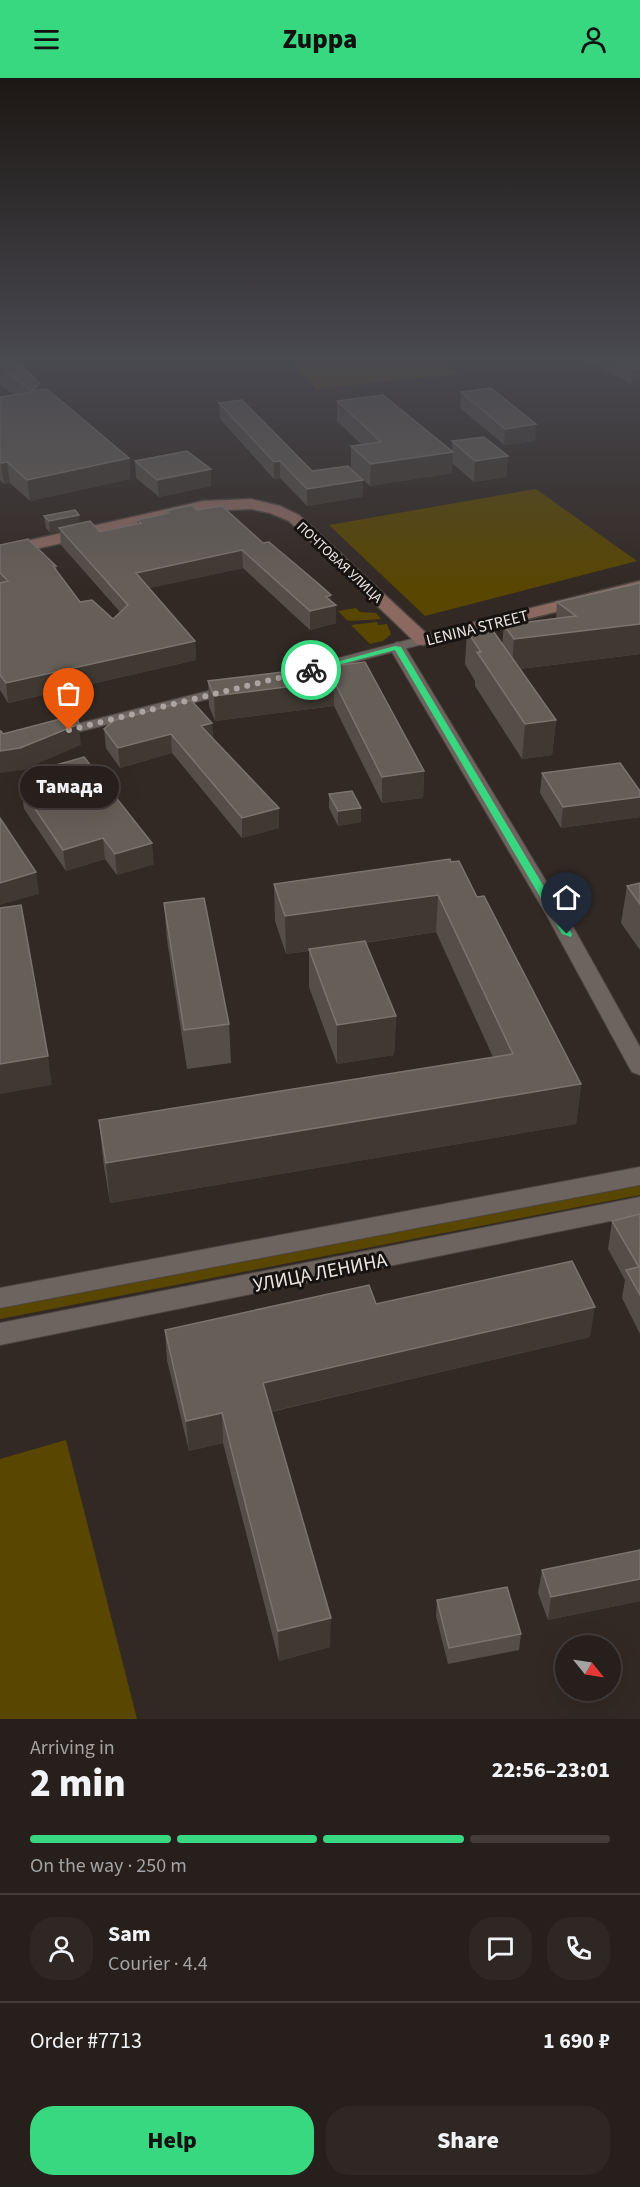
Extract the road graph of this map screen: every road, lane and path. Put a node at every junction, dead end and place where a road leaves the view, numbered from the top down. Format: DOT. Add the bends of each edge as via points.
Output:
graph roads {
  1 [pos="0,552"];
  2 [pos="640,586"];
  3 [pos="423,640"];
  4 [pos="397,647"];
  5 [pos="291,675"];
  6 [pos="237,688"];
  7 [pos="46,736"];
  8 [pos="640,1067"];
  9 [pos="640,1176"];
  10 [pos="640,1206"];
  11 [pos="0,1298"];
  12 [pos="0,1334"];
  1 -- 3 [label="main road, ПОЧТОВАЯ УЛИЦА" via="194,507 237,503 262,506 294,518"];
  2 -- 3 [label="main road, LENINA STREET"];
  3 -- 4 [label="street, LENINA STREET"];
  4 -- 5 [label="street, LENINA STREET"];
  4 -- 8 [label="street" via="556,915"];
  6 -- 7 [label="street"];
  9 -- 11 [label="street, УЛИЦА ЛЕНИНА"];
  10 -- 12 [label="street, УЛИЦА ЛЕНИНА"];
}
